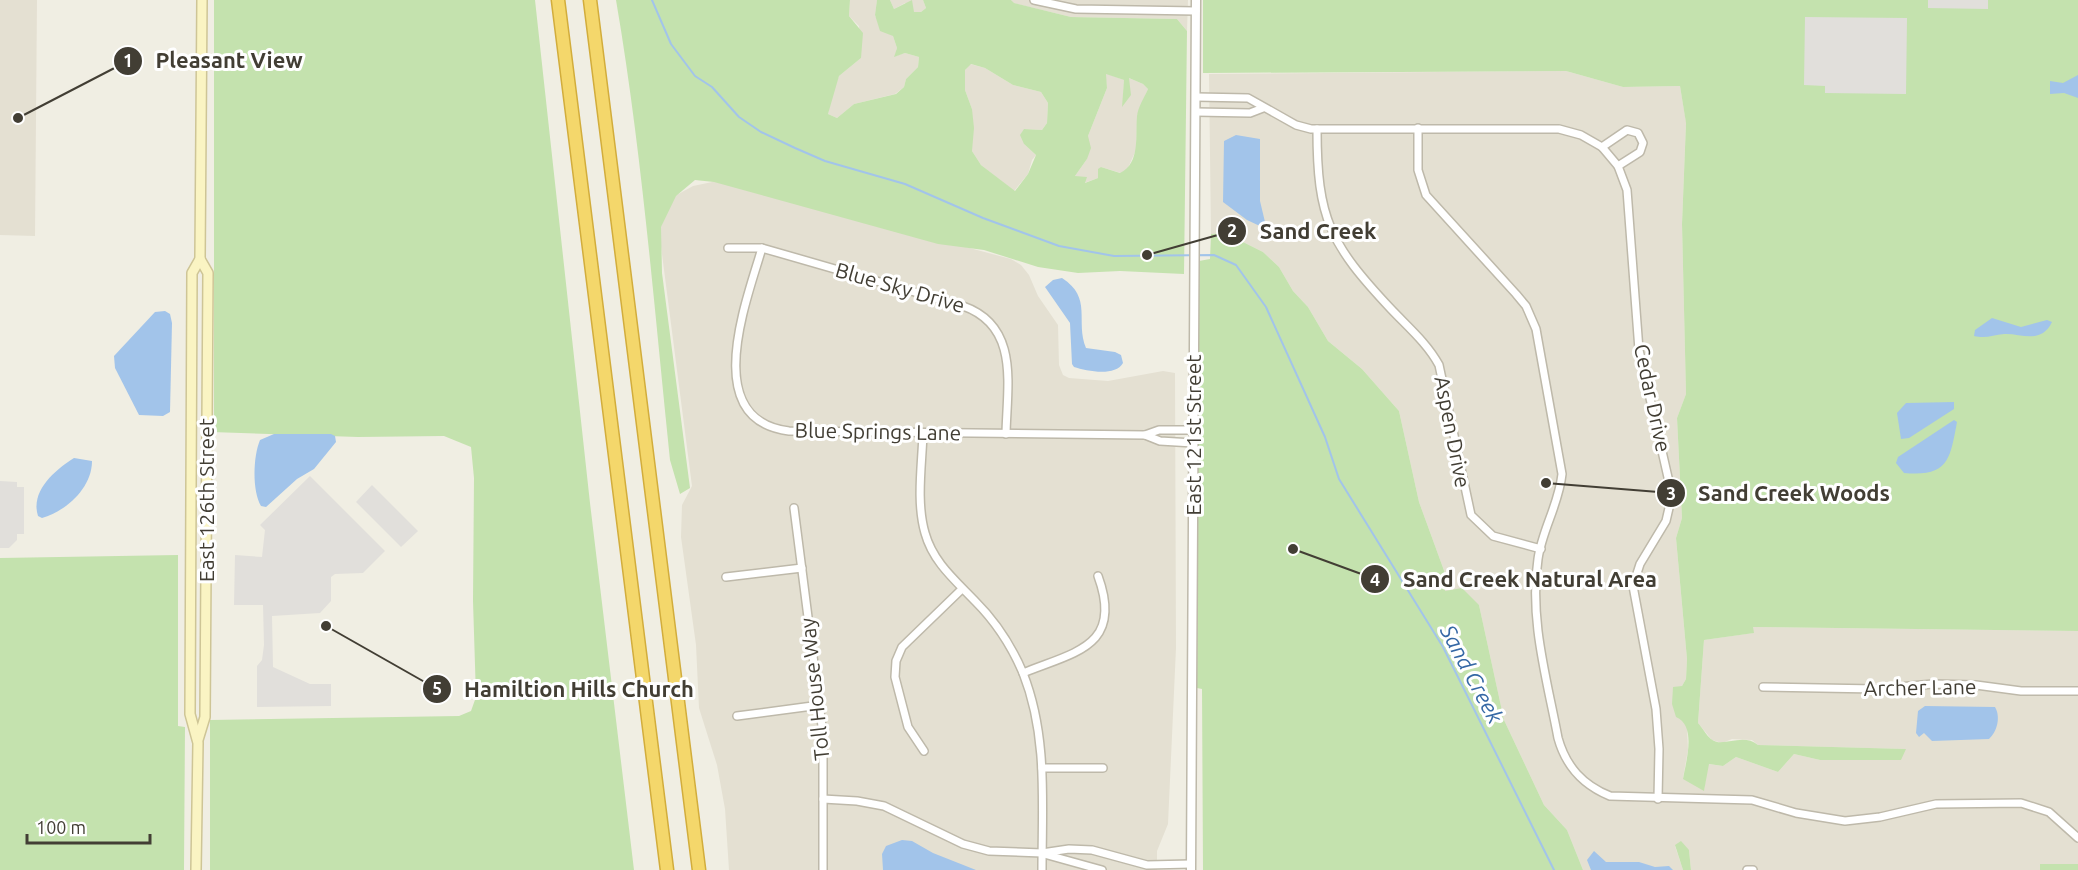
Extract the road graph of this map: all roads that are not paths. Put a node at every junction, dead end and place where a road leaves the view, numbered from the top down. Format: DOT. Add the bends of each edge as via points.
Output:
graph roads {
  1 [pos="202,0"];
  2 [pos="558,0"];
  3 [pos="590,0"];
  4 [pos="1034,0"];
  5 [pos="1196,0"];
  6 [pos="1196,11"];
  7 [pos="1196,97"];
  8 [pos="1263,108"];
  9 [pos="1196,112"];
  10 [pos="1317,129"];
  11 [pos="1418,129"];
  12 [pos="1602,147"];
  13 [pos="1617,166"];
  14 [pos="729,248"];
  15 [pos="762,248"];
  16 [pos="200,259"];
  17 [pos="1194,430"];
  18 [pos="923,433"];
  19 [pos="1006,434"];
  20 [pos="1145,435"];
  21 [pos="1193,442"];
  22 [pos="794,508"];
  23 [pos="1541,549"];
  24 [pos="802,568"];
  25 [pos="1098,576"];
  26 [pos="726,577"];
  27 [pos="962,589"];
  28 [pos="1023,673"];
  29 [pos="1763,687"];
  30 [pos="2078,691"];
  31 [pos="820,705"];
  32 [pos="736,716"];
  33 [pos="198,742"];
  34 [pos="924,751"];
  35 [pos="1042,768"];
  36 [pos="1103,768"];
  37 [pos="823,799"];
  38 [pos="1658,799"];
  39 [pos="2078,838"];
  40 [pos="1042,853"];
  41 [pos="1191,867"];
  42 [pos="196,870"];
  43 [pos="667,870"];
  44 [pos="699,870"];
  45 [pos="823,870"];
  46 [pos="1042,870"];
  47 [pos="1102,870"];
  48 [pos="1747,870"];
  49 [pos="1753,870"];
  1 -- 16 [label="main road, East 126th Street"];
  2 -- 43 [label="highway"];
  3 -- 44 [label="highway"];
  4 -- 6 [label="street" via="1076,9"];
  5 -- 6 [label="street, East 121st Street"];
  6 -- 7 [label="street, East 121st Street"];
  7 -- 8 [label="street, Cedar Drive" via="1248,98"];
  7 -- 9 [label="street, East 121st Street"];
  8 -- 9 [label="street" via="1250,112"];
  8 -- 10 [label="street, Cedar Drive" via="1296,125"];
  9 -- 17 [label="street, East 121st Street"];
  10 -- 11 [label="street, Cedar Drive"];
  10 -- 23 [label="street, Aspen Drive" via="1320,189 1333,235 1351,265 1426,345 1439,365 1471,515 1493,536"];
  11 -- 12 [label="street, Cedar Drive" via="1558,129 1581,135"];
  11 -- 23 [label="street" via="1420,180 1425,195 1526,306 1536,329 1562,474"];
  12 -- 13 [label="street, Cedar Drive"];
  12 -- 13 [label="street" via="1627,130 1638,133 1642,140 1640,152"];
  13 -- 38 [label="street, Cedar Drive" via="1628,203 1639,350 1672,495 1666,521 1640,564 1633,586 1656,709"];
  14 -- 15 [label="street, Blue Sky Drive"];
  15 -- 18 [label="street, Blue Springs Lane" via="735,354 740,390 754,416 789,431"];
  15 -- 19 [label="street, Blue Sky Drive" via="983,315 1000,335 1006,355"];
  16 -- 33 [label="main road, East 126th Street" via="192,273 190,704"];
  16 -- 33 [label="main road, East 126th Street" via="208,273 208,284 205,717"];
  17 -- 20 [label="street, Blue Springs Lane" via="1159,430"];
  17 -- 21 [label="street, East 121st Street"];
  18 -- 19 [label="street, Blue Springs Lane"];
  18 -- 27 [label="street" via="924,532 935,557"];
  19 -- 20 [label="street, Blue Springs Lane"];
  20 -- 21 [label="street, Blue Springs Lane" via="1160,441"];
  21 -- 41 [label="street, East 121st Street"];
  22 -- 24 [label="street, Toll House Way"];
  23 -- 38 [label="street" via="1535,612 1564,757 1575,774 1600,792 1623,798"];
  24 -- 26 [label="street"];
  24 -- 31 [label="street, Toll House Way"];
  25 -- 28 [label="street" via="1105,604 1101,633 1082,649"];
  27 -- 28 [label="street" via="997,628"];
  27 -- 34 [label="street" via="902,647 896,661 895,677 908,727"];
  28 -- 35 [label="street" via="1038,721"];
  29 -- 30 [label="street, Archer Lane" via="1876,689 1933,684"];
  31 -- 32 [label="street"];
  31 -- 37 [label="street, Toll House Way"];
  33 -- 42 [label="main road, East 126th Street"];
  35 -- 36 [label="street"];
  35 -- 40 [label="street"];
  37 -- 40 [label="street" via="884,806 976,848"];
  37 -- 45 [label="street, Toll House Way"];
  38 -- 39 [label="street" via="1752,800 1845,821 1943,804 2021,803 2049,812"];
  40 -- 41 [label="street" via="1092,850 1142,865"];
  40 -- 46 [label="street"];
  40 -- 47 [label="street"];
  48 -- 49 [label="street"];
}
